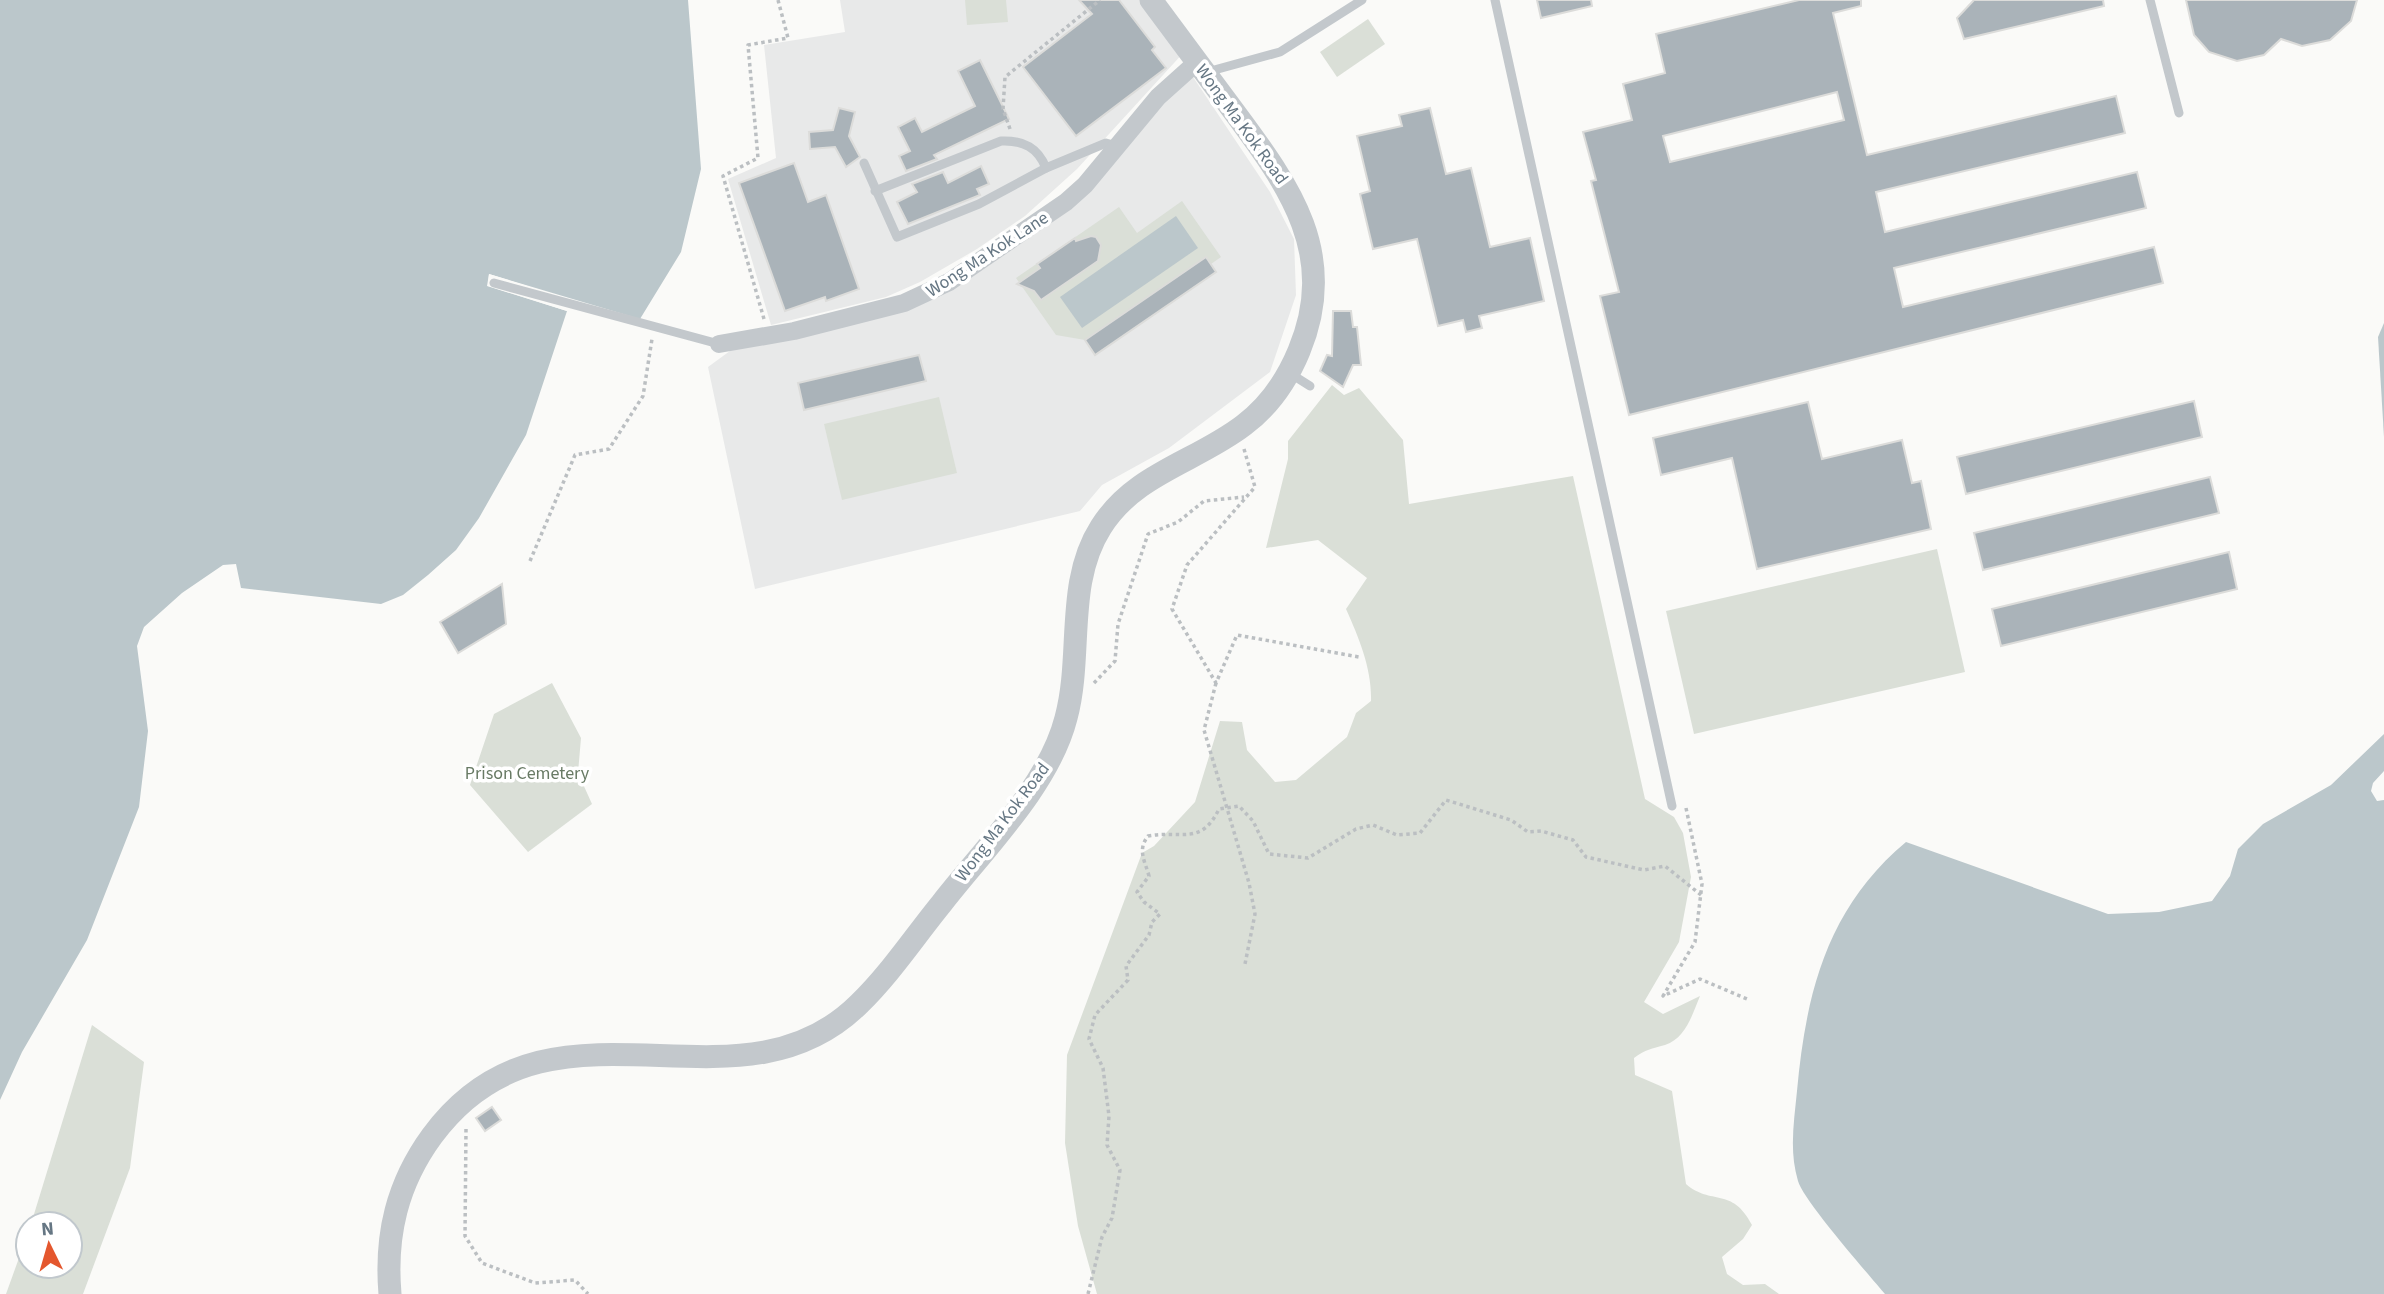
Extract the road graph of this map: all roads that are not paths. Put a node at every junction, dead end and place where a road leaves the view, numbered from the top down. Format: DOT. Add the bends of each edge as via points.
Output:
graph roads {
  1 [pos="1151,0"];
  2 [pos="1362,0"];
  3 [pos="1495,0"];
  4 [pos="2150,0"];
  5 [pos="1201,67"];
  6 [pos="2179,113"];
  7 [pos="1117,146"];
  8 [pos="864,163"];
  9 [pos="1046,169"];
  10 [pos="875,191"];
  11 [pos="494,283"];
  12 [pos="719,344"];
  13 [pos="1289,373"];
  14 [pos="1310,386"];
  15 [pos="1672,806"];
  16 [pos="390,1294"];
  1 -- 5 [label="street, Wong Ma Kok Road"];
  2 -- 5 [label="lane" via="1280,52"];
  3 -- 15 [label="lane"];
  4 -- 6 [label="lane"];
  5 -- 7 [label="street, Wong Ma Kok Lane" via="1158,97"];
  5 -- 13 [label="street, Wong Ma Kok Road" via="1282,177 1306,229 1313,271 1311,310"];
  7 -- 9 [label="lane" via="1106,143"];
  7 -- 12 [label="street, Wong Ma Kok Lane" via="1059,208 925,295 794,331"];
  8 -- 10 [label="lane"];
  9 -- 10 [label="lane" via="1040,155 1015,141 1001,141"];
  9 -- 10 [label="lane" via="979,204 897,237"];
  11 -- 12 [label="lane"];
  13 -- 14 [label="lane"];
  13 -- 16 [label="street, Wong Ma Kok Road" via="1268,402 1239,429 1210,449 1150,477 1104,522 1088,552 1080,586 1068,710 1053,752 1024,798 873,990 828,1029 791,1047 749,1055 676,1057 604,1052 561,1057 506,1075 462,1103 428,1142 400,1194 388,1248"];
}
